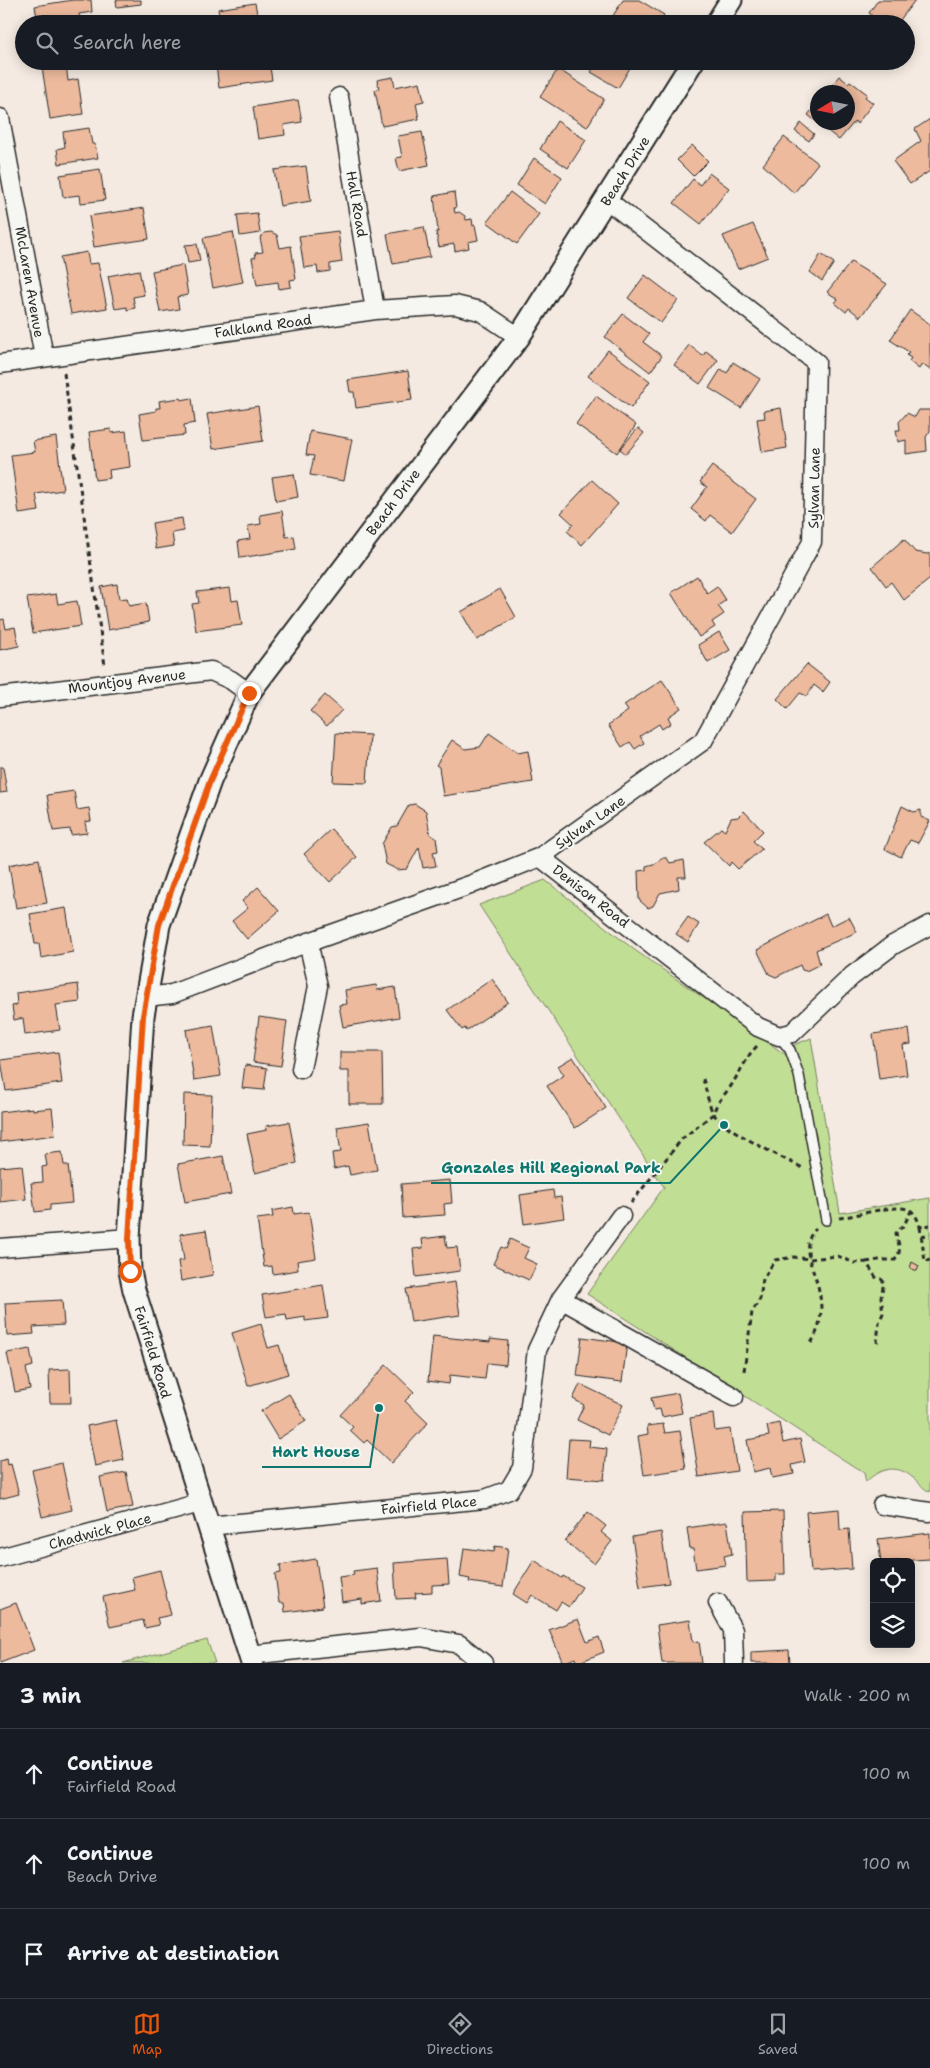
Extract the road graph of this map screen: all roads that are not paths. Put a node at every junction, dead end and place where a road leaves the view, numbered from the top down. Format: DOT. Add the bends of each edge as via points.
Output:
graph roads {
  1 [pos="731,0"];
  2 [pos="722,15"];
  3 [pos="687,70"];
  4 [pos="339,97"];
  5 [pos="0,118"];
  6 [pos="607,200"];
  7 [pos="375,310"];
  8 [pos="519,337"];
  9 [pos="44,358"];
  10 [pos="0,364"];
  11 [pos="249,693"];
  12 [pos="0,696"];
  13 [pos="540,857"];
  14 [pos="930,926"];
  15 [pos="308,942"];
  16 [pos="150,970"];
  17 [pos="146,997"];
  18 [pos="779,1036"];
  19 [pos="301,1069"];
  20 [pos="621,1216"];
  21 [pos="826,1220"];
  22 [pos="129,1238"];
  23 [pos="0,1248"];
  24 [pos="561,1299"];
  25 [pos="734,1397"];
  26 [pos="200,1503"];
  27 [pos="882,1505"];
  28 [pos="930,1512"];
  29 [pos="208,1526"];
  30 [pos="0,1558"];
  31 [pos="718,1603"];
  32 [pos="250,1659"];
  33 [pos="483,1663"];
  34 [pos="734,1663"];
  1 -- 2 [label="street"];
  3 -- 6 [label="street, Beach Drive"];
  4 -- 7 [label="street, Hall Road"];
  5 -- 9 [label="street, McLaren Avenue"];
  6 -- 8 [label="street, Beach Drive"];
  6 -- 13 [label="street, Sylvan Lane" via="816,362 812,542 703,741"];
  7 -- 8 [label="street, Falkland Road" via="455,305 480,310"];
  7 -- 9 [label="street, Falkland Road"];
  8 -- 11 [label="street, Beach Drive"];
  9 -- 10 [label="street, Falkland Road"];
  11 -- 12 [label="street, Mountjoy Avenue" via="211,671"];
  11 -- 16 [label="street, Beach Drive" via="207,790 159,925"];
  13 -- 15 [label="street, Denison Road"];
  13 -- 18 [label="street, Denison Road" via="758,1026"];
  14 -- 18 [label="street" via="886,950 852,976 792,1033"];
  15 -- 17 [label="street, Denison Road" via="172,994"];
  15 -- 19 [label="street" via="318,986"];
  16 -- 17 [label="street, Fairfield Road"];
  17 -- 22 [label="street, Fairfield Road"];
  18 -- 21 [label="lane" via="790,1050 799,1074"];
  20 -- 24 [label="street, Fairfield Place"];
  22 -- 23 [label="street"];
  22 -- 26 [label="street, Fairfield Road" via="134,1290"];
  24 -- 25 [label="street"];
  24 -- 29 [label="street, Fairfield Place" via="537,1350 522,1468 509,1490 485,1499"];
  26 -- 29 [label="street, Fairfield Road"];
  26 -- 30 [label="street, Chadwick Place"];
  27 -- 28 [label="street"];
  29 -- 32 [label="street, Fairfield Road"];
  31 -- 34 [label="street" via="733,1630"];
  32 -- 33 [label="street" via="421,1636 459,1644"];
}
